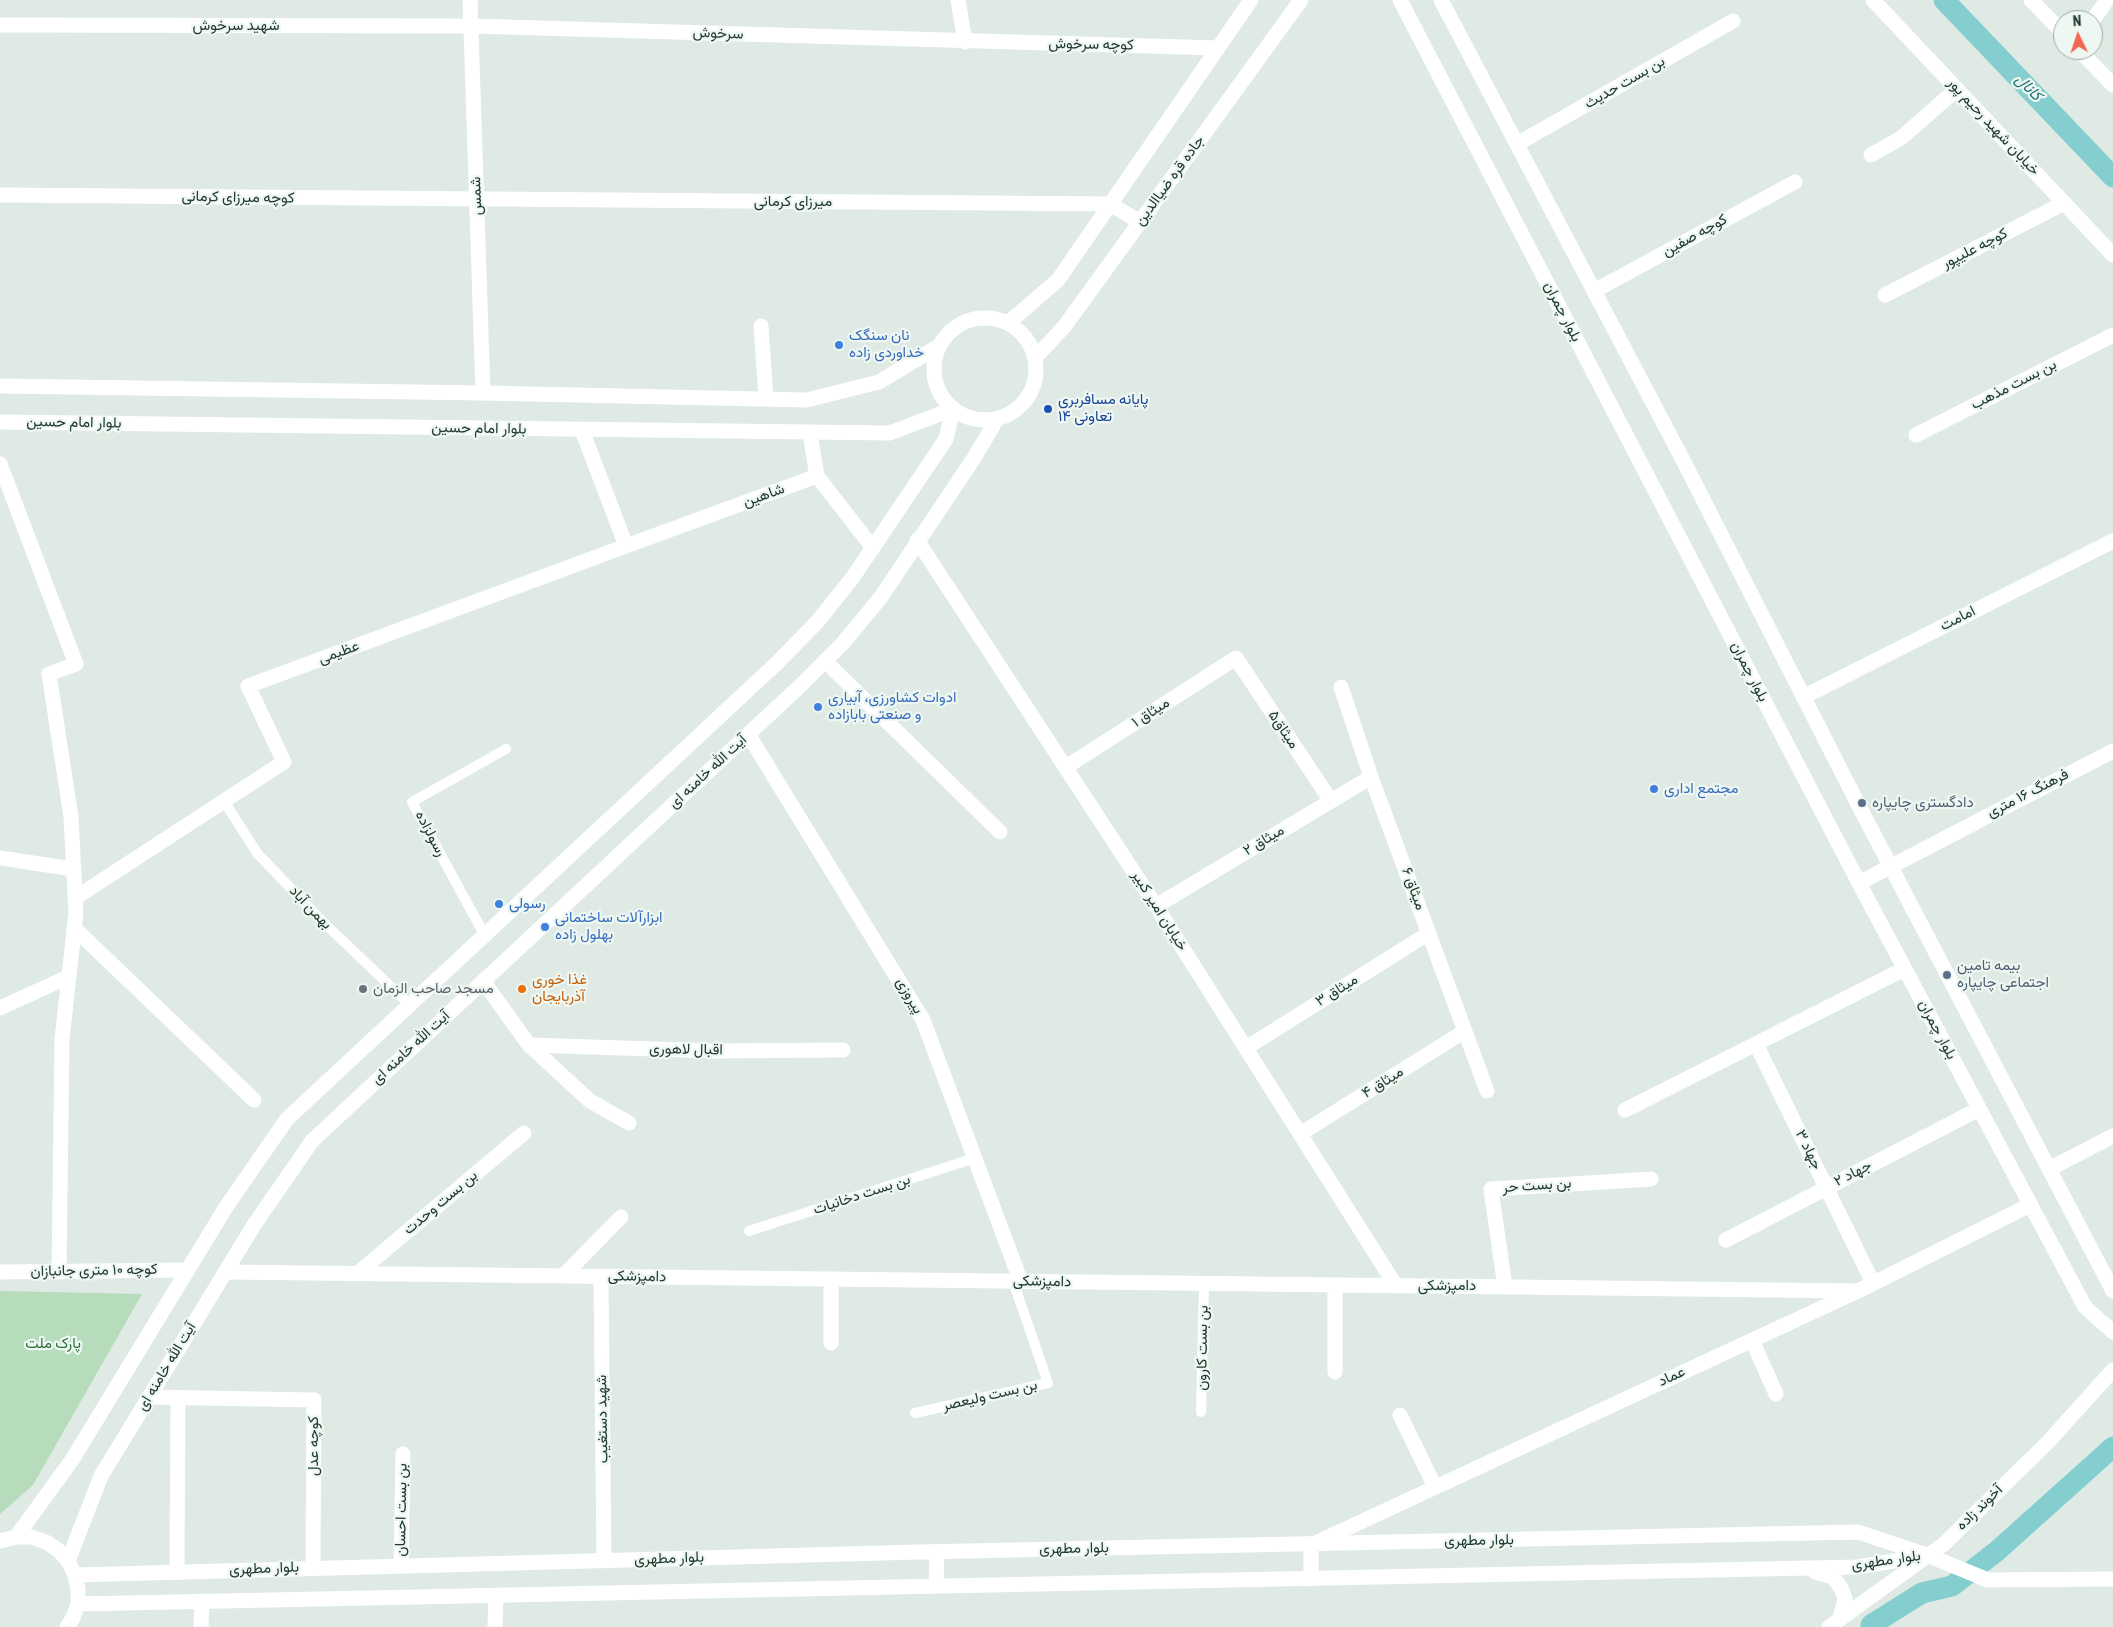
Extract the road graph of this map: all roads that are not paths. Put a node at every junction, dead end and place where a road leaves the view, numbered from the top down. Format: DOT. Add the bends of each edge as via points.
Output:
graph roads {
  1 [pos="470,0"];
  2 [pos="958,0"];
  3 [pos="1251,0"];
  4 [pos="1301,0"];
  5 [pos="1400,0"];
  6 [pos="1441,0"];
  7 [pos="1873,0"];
  8 [pos="2031,0"];
  9 [pos="1733,21"];
  10 [pos="2053,23"];
  11 [pos="0,25"];
  12 [pos="471,26"];
  13 [pos="964,42"];
  14 [pos="1218,48"];
  15 [pos="2089,60"];
  16 [pos="2113,85"];
  17 [pos="1957,89"];
  18 [pos="1517,144"];
  19 [pos="1871,155"];
  20 [pos="1795,182"];
  21 [pos="0,195"];
  22 [pos="477,200"];
  23 [pos="2064,203"];
  24 [pos="1110,204"];
  25 [pos="1140,222"];
  26 [pos="2113,254"];
  27 [pos="1594,291"];
  28 [pos="1885,295"];
  29 [pos="1008,323"];
  30 [pos="761,326"];
  31 [pos="2113,335"];
  32 [pos="939,346"];
  33 [pos="1035,358"];
  34 [pos="0,386"];
  35 [pos="483,393"];
  36 [pos="766,399"];
  37 [pos="953,409"];
  38 [pos="996,419"];
  39 [pos="0,422"];
  40 [pos="582,430"];
  41 [pos="810,433"];
  42 [pos="1916,435"];
  43 [pos="0,464"];
  44 [pos="817,476"];
  45 [pos="917,540"];
  46 [pos="2113,541"];
  47 [pos="626,546"];
  48 [pos="872,548"];
  49 [pos="1236,658"];
  50 [pos="825,661"];
  51 [pos="1341,687"];
  52 [pos="1803,697"];
  53 [pos="748,734"];
  54 [pos="506,749"];
  55 [pos="2113,751"];
  56 [pos="1066,767"];
  57 [pos="1372,777"];
  58 [pos="224,801"];
  59 [pos="1331,801"];
  60 [pos="1000,832"];
  61 [pos="0,858"];
  62 [pos="1890,866"];
  63 [pos="73,869"];
  64 [pos="1859,883"];
  65 [pos="75,898"];
  66 [pos="1156,906"];
  67 [pos="74,928"];
  68 [pos="1429,933"];
  69 [pos="484,934"];
  70 [pos="1904,969"];
  71 [pos="68,977"];
  72 [pos="483,981"];
  73 [pos="409,1004"];
  74 [pos="0,1008"];
  75 [pos="1465,1031"];
  76 [pos="1756,1044"];
  77 [pos="529,1045"];
  78 [pos="1246,1048"];
  79 [pos="843,1050"];
  80 [pos="1487,1091"];
  81 [pos="254,1100"];
  82 [pos="1979,1109"];
  83 [pos="1626,1110"];
  84 [pos="629,1123"];
  85 [pos="524,1133"];
  86 [pos="1300,1134"];
  87 [pos="2113,1136"];
  88 [pos="975,1158"];
  89 [pos="2049,1169"];
  90 [pos="1651,1179"];
  91 [pos="1826,1188"];
  92 [pos="2030,1205"];
  93 [pos="621,1217"];
  94 [pos="749,1231"];
  95 [pos="1726,1240"];
  96 [pos="187,1270"];
  97 [pos="0,1272"];
  98 [pos="59,1272"];
  99 [pos="225,1272"];
  100 [pos="358,1273"];
  101 [pos="562,1276"];
  102 [pos="601,1277"];
  103 [pos="831,1279"];
  104 [pos="1017,1282"];
  105 [pos="1873,1283"];
  106 [pos="1204,1284"];
  107 [pos="1335,1285"];
  108 [pos="1396,1286"];
  109 [pos="1505,1287"];
  110 [pos="1858,1291"];
  111 [pos="2113,1291"];
  112 [pos="2113,1332"];
  113 [pos="1752,1340"];
  114 [pos="831,1343"];
  115 [pos="2113,1370"];
  116 [pos="1335,1372"];
  117 [pos="1776,1394"];
  118 [pos="149,1397"];
  119 [pos="178,1398"];
  120 [pos="1201,1412"];
  121 [pos="915,1413"];
  122 [pos="1400,1415"];
  123 [pos="403,1454"];
  124 [pos="1435,1487"];
  125 [pos="16,1537"];
  126 [pos="0,1541"];
  127 [pos="1311,1545"];
  128 [pos="937,1552"];
  129 [pos="1928,1555"];
  130 [pos="604,1561"];
  131 [pos="401,1566"];
  132 [pos="72,1568"];
  133 [pos="313,1568"];
  134 [pos="1794,1569"];
  135 [pos="177,1572"];
  136 [pos="1312,1579"];
  137 [pos="2113,1579"];
  138 [pos="936,1586"];
  139 [pos="496,1595"];
  140 [pos="202,1601"];
  141 [pos="78,1604"];
  142 [pos="1838,1624"];
  143 [pos="67,1627"];
  144 [pos="201,1627"];
  145 [pos="495,1627"];
  1 -- 12 [label="street, شمس"];
  2 -- 13 [label="street"];
  3 -- 14 [label="street"];
  4 -- 25 [label="street, جاده قره ضیاالدین"];
  5 -- 64 [label="street, بلوار چمران"];
  6 -- 18 [label="street"];
  7 -- 17 [label="street, خیابان شهید رحیم پور"];
  8 -- 10 [label="street"];
  9 -- 18 [label="street, بن بست حدیث"];
  11 -- 12 [label="street, شهید سرخوش"];
  12 -- 13 [label="street, سرخوش"];
  12 -- 22 [label="street, شمس"];
  13 -- 14 [label="street, کوچه سرخوش"];
  14 -- 24 [label="street"];
  15 -- 16 [label="street"];
  17 -- 19 [label="street" via="1902,138"];
  17 -- 23 [label="street, خیابان شهید رحیم پور"];
  18 -- 27 [label="street"];
  20 -- 27 [label="street, کوچه صفین"];
  21 -- 22 [label="street, کوچه میرزای کرمانی"];
  22 -- 24 [label="street, میرزای کرمانی"];
  22 -- 35 [label="street, شمس"];
  23 -- 26 [label="street, خیابان شهید رحیم پور"];
  23 -- 28 [label="street, کوچه علیپور"];
  24 -- 25 [label="street"];
  24 -- 29 [label="street" via="1058,280"];
  25 -- 33 [label="street, جاده قره ضیاالدین" via="1064,327"];
  27 -- 52 [label="street"];
  29 -- 32 [label="street" via="992,318 976,319 961,324"];
  29 -- 33 [label="street" via="1030,344"];
  30 -- 36 [label="street"];
  31 -- 42 [label="street, بن بست مذهب"];
  32 -- 36 [label="street" via="879,382 807,400"];
  32 -- 37 [label="street" via="934,363 935,380"];
  33 -- 38 [label="street" via="1036,374 1024,403"];
  34 -- 35 [label="street"];
  35 -- 36 [label="street"];
  37 -- 38 [label="street" via="966,417"];
  37 -- 41 [label="street, بلوار امام حسین" via="890,433"];
  37 -- 48 [label="street" via="946,439"];
  38 -- 45 [label="street, آیت الله خامنه ای" via="974,458"];
  39 -- 40 [label="street, بلوار امام حسین"];
  40 -- 41 [label="street, بلوار امام حسین"];
  40 -- 47 [label="street"];
  41 -- 44 [label="street"];
  43 -- 63 [label="street" via="76,664 49,674 71,817"];
  44 -- 47 [label="street, شاهین"];
  44 -- 48 [label="street"];
  45 -- 50 [label="street, آیت الله خامنه ای" via="881,596"];
  45 -- 56 [label="street, خیابان امیر کبیر"];
  46 -- 52 [label="street, امامت"];
  47 -- 58 [label="street, عظیمی" via="248,686 284,762"];
  48 -- 69 [label="street" via="854,577 818,621 777,663"];
  49 -- 56 [label="street, میثاق ۱"];
  49 -- 59 [label="street, میثاق۵"];
  50 -- 53 [label="street, آیت الله خامنه ای"];
  50 -- 60 [label="street"];
  51 -- 57 [label="street, میثاق ۶"];
  52 -- 62 [label="street"];
  53 -- 72 [label="street, آیت الله خامنه ای"];
  53 -- 88 [label="street, پیروزی" via="923,1020"];
  54 -- 69 [label="lane, رسولزاده" via="412,802"];
  55 -- 62 [label="street, فرهنگ ۱۶ متری"];
  56 -- 66 [label="street, خیابان امیر کبیر"];
  57 -- 59 [label="street, میثاق ۲"];
  57 -- 68 [label="street, میثاق ۶"];
  58 -- 65 [label="street, عظیمی"];
  58 -- 73 [label="lane, بهمن آباد" via="258,853 320,919"];
  59 -- 66 [label="street, میثاق ۲"];
  61 -- 63 [label="street"];
  62 -- 64 [label="street, فرهنگ ۱۶ متری"];
  62 -- 89 [label="street"];
  63 -- 65 [label="street"];
  64 -- 70 [label="street, بلوار چمران"];
  65 -- 67 [label="street"];
  66 -- 78 [label="street, خیابان امیر کبیر"];
  67 -- 71 [label="street"];
  67 -- 81 [label="street"];
  68 -- 75 [label="street, میثاق ۶"];
  68 -- 78 [label="street, میثاق ۳"];
  69 -- 73 [label="street"];
  70 -- 76 [label="street"];
  70 -- 82 [label="street, بلوار چمران"];
  71 -- 74 [label="street"];
  71 -- 98 [label="street" via="62,1039"];
  72 -- 77 [label="street"];
  72 -- 99 [label="street, آیت الله خامنه ای" via="312,1140"];
  73 -- 96 [label="street" via="287,1119"];
  75 -- 80 [label="street, میثاق ۶"];
  75 -- 86 [label="street, میثاق ۴"];
  76 -- 83 [label="street"];
  76 -- 91 [label="street, جهاد ۳"];
  77 -- 79 [label="street, اقبال لاهوری" via="716,1051"];
  77 -- 84 [label="street" via="590,1101"];
  78 -- 86 [label="street, خیابان امیر کبیر"];
  82 -- 91 [label="street, جهاد ۲"];
  82 -- 92 [label="street, بلوار چمران"];
  85 -- 100 [label="street, بن بست وحدت"];
  86 -- 108 [label="street, خیابان امیر کبیر"];
  87 -- 89 [label="street"];
  88 -- 94 [label="lane, بن بست دخانیات"];
  88 -- 104 [label="street, پیروزی"];
  89 -- 111 [label="street"];
  90 -- 109 [label="street, بن بست حر" via="1491,1189"];
  91 -- 95 [label="street, جهاد ۲"];
  91 -- 105 [label="street, جهاد ۳"];
  92 -- 105 [label="street, عماد"];
  92 -- 112 [label="street, بلوار چمران" via="2084,1307"];
  93 -- 101 [label="street"];
  96 -- 98 [label="street, کوچه ۱۰ متری جانبازان"];
  96 -- 125 [label="street" via="72,1460"];
  97 -- 98 [label="street, کوچه ۱۰ متری جانبازان"];
  99 -- 100 [label="street, دامپزشکی"];
  99 -- 118 [label="street, آیت الله خامنه ای"];
  100 -- 101 [label="street, دامپزشکی"];
  101 -- 102 [label="street, دامپزشکی"];
  102 -- 103 [label="street, دامپزشکی"];
  102 -- 130 [label="street, شهید دستغیب"];
  103 -- 104 [label="street, دامپزشکی"];
  103 -- 114 [label="street"];
  104 -- 106 [label="street, دامپزشکی"];
  104 -- 121 [label="lane, بن بست ولیعصر" via="1048,1383"];
  105 -- 110 [label="street, عماد"];
  106 -- 107 [label="street, دامپزشکی"];
  106 -- 120 [label="lane, بن بست کارون"];
  107 -- 108 [label="street, دامپزشکی"];
  107 -- 116 [label="street"];
  108 -- 109 [label="street, دامپزشکی"];
  109 -- 110 [label="street, دامپزشکی"];
  110 -- 113 [label="street, عماد"];
  113 -- 117 [label="street"];
  113 -- 124 [label="street, عماد"];
  115 -- 129 [label="street, آخوند زاده" via="2048,1442 1944,1544"];
  118 -- 119 [label="street, کوچه عدل"];
  118 -- 132 [label="street, آیت الله خامنه ای" via="101,1476"];
  119 -- 133 [label="street, کوچه عدل" via="314,1400"];
  119 -- 135 [label="street"];
  122 -- 124 [label="street"];
  123 -- 131 [label="street, بن بست احسان"];
  124 -- 127 [label="street, عماد"];
  125 -- 126 [label="street"];
  125 -- 132 [label="street" via="46,1542 58,1550"];
  127 -- 128 [label="street, بلوار مطهری"];
  127 -- 129 [label="street, بلوار مطهری" via="1858,1532"];
  127 -- 136 [label="street"];
  128 -- 130 [label="street, بلوار مطهری"];
  128 -- 138 [label="street"];
  129 -- 134 [label="street, بلوار مطهری" via="1857,1567"];
  129 -- 137 [label="street" via="1988,1580"];
  129 -- 142 [label="street, آخوند زاده"];
  130 -- 131 [label="street, بلوار مطهری"];
  131 -- 133 [label="street, بلوار مطهری"];
  132 -- 135 [label="street, بلوار مطهری"];
  132 -- 141 [label="street"];
  133 -- 135 [label="street, بلوار مطهری"];
  134 -- 136 [label="street, بلوار مطهری"];
  134 -- 142 [label="street" via="1833,1577 1845,1598"];
  136 -- 138 [label="street, بلوار مطهری"];
  138 -- 139 [label="street, بلوار مطهری"];
  139 -- 140 [label="street, بلوار مطهری"];
  139 -- 145 [label="street"];
  140 -- 141 [label="street, بلوار مطهری"];
  140 -- 144 [label="street"];
  141 -- 143 [label="street"];
}
